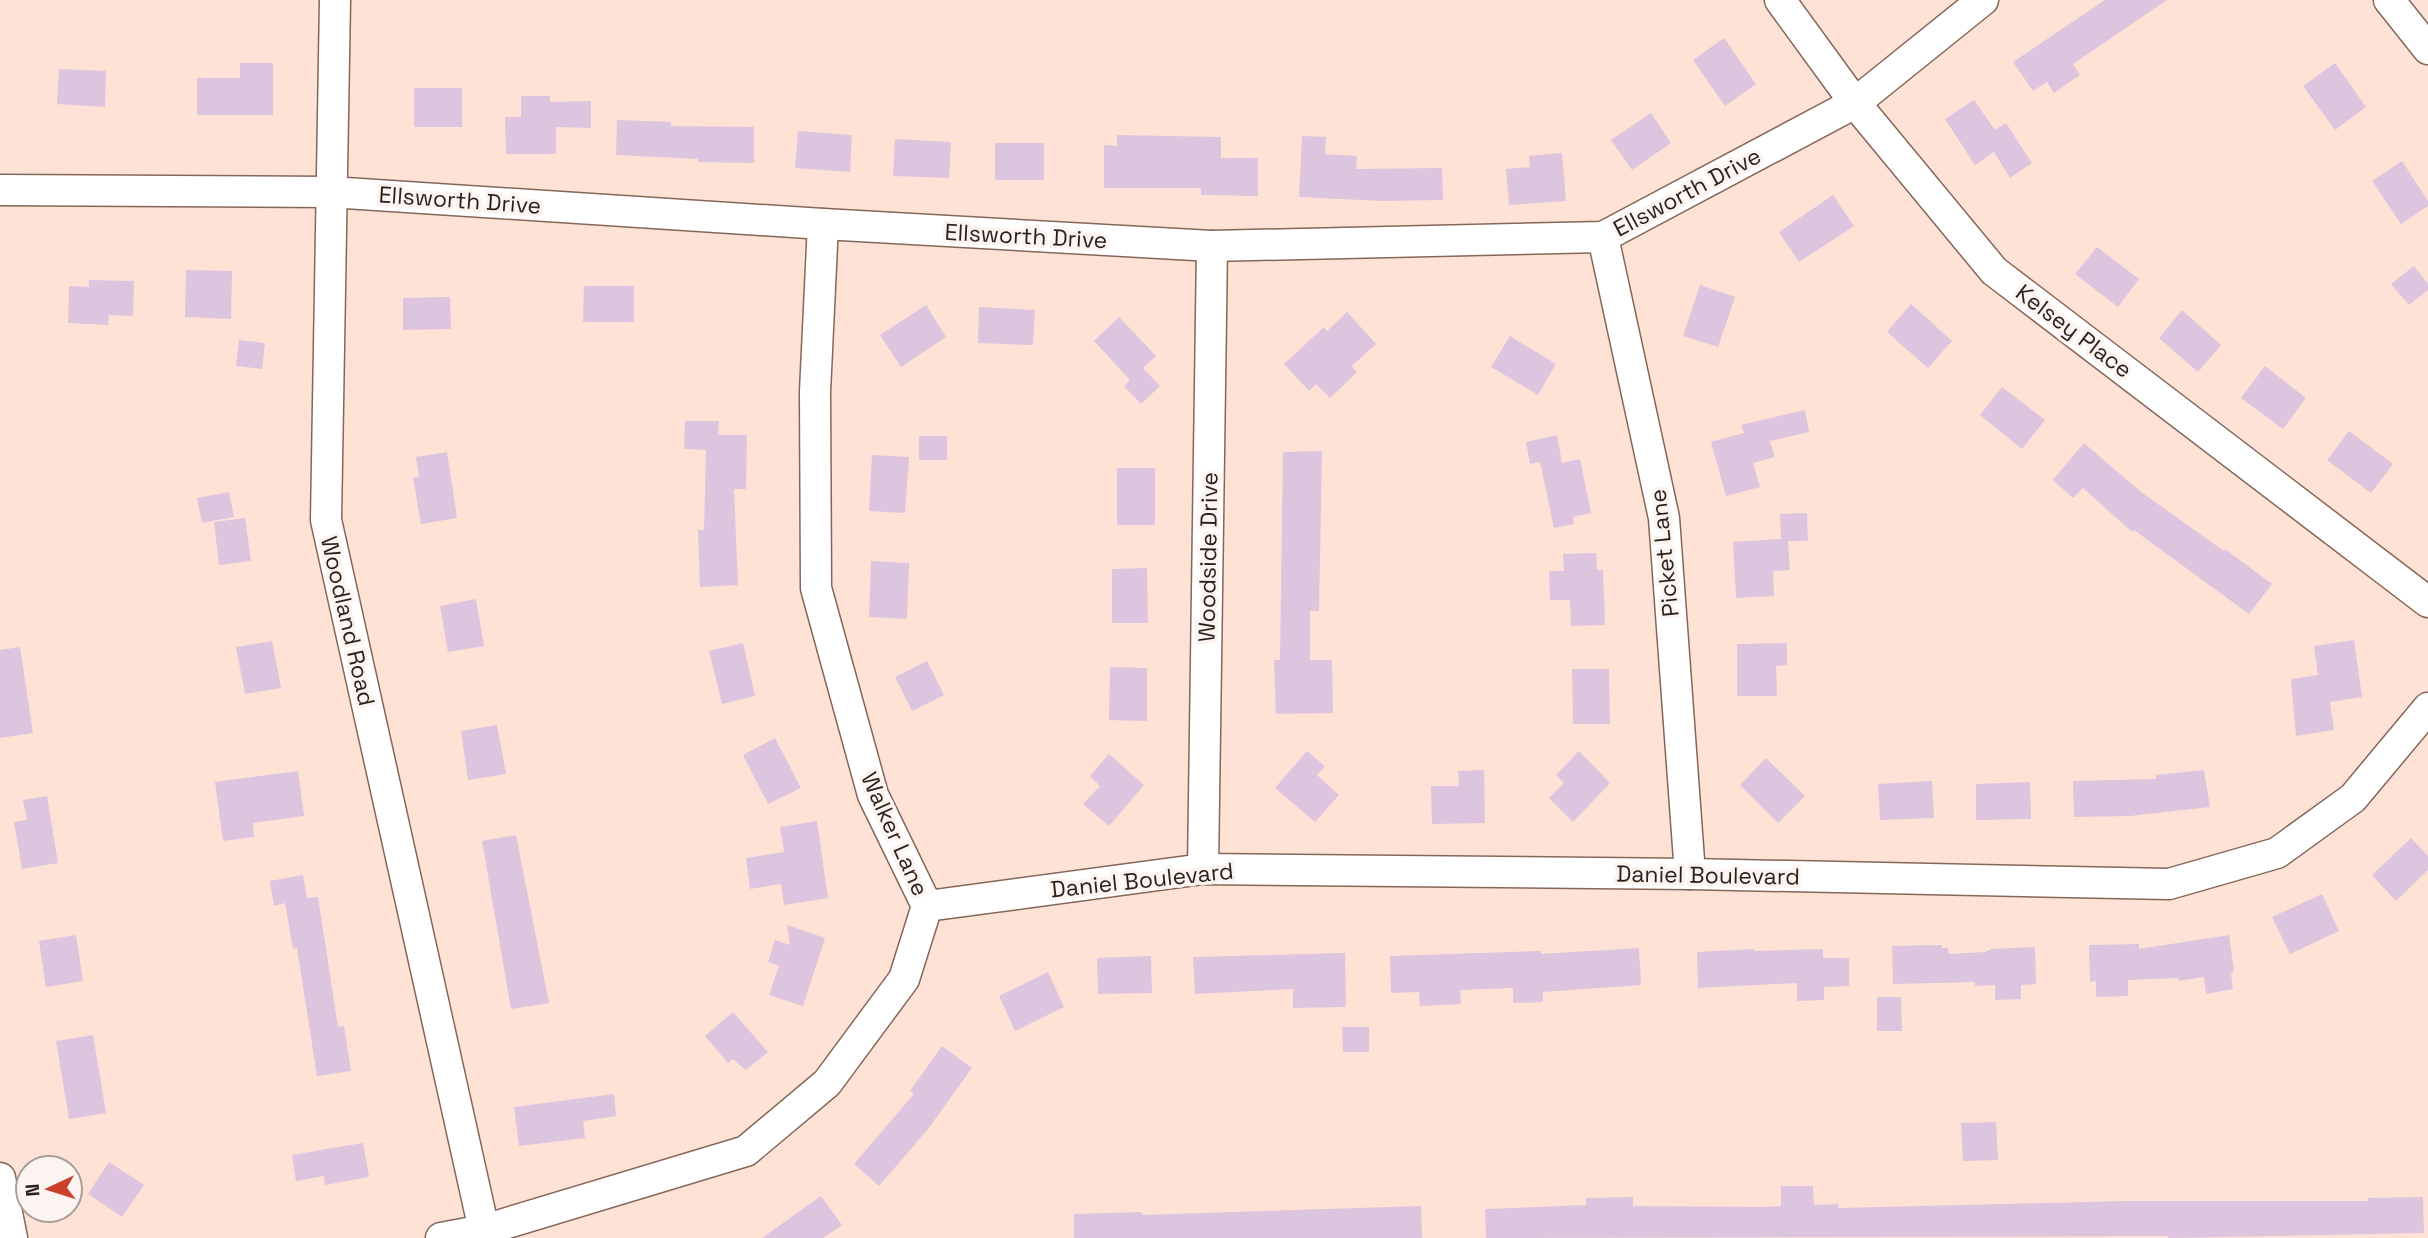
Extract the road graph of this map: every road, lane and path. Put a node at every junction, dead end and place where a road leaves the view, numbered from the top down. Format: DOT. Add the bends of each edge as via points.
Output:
graph roads {
  1 [pos="335,0"];
  2 [pos="1780,0"];
  3 [pos="1983,0"];
  4 [pos="2389,0"];
  5 [pos="2428,49"];
  6 [pos="1855,103"];
  7 [pos="0,190"];
  8 [pos="330,192"];
  9 [pos="823,224"];
  10 [pos="1603,237"];
  11 [pos="1212,246"];
  12 [pos="2428,601"];
  13 [pos="2428,709"];
  14 [pos="1203,869"];
  15 [pos="1690,874"];
  16 [pos="927,906"];
  17 [pos="0,1178"];
  18 [pos="484,1230"];
  19 [pos="12,1238"];
  20 [pos="442,1238"];
  1 -- 8 [label="street, Woodland Road"];
  2 -- 6 [label="street, Kelsey Place"];
  3 -- 6 [label="street, Ellsworth Drive"];
  4 -- 5 [label="street"];
  6 -- 10 [label="street, Ellsworth Drive"];
  6 -- 12 [label="street, Kelsey Place" via="1994,271"];
  7 -- 8 [label="street, Ellsworth Drive"];
  8 -- 9 [label="street, Ellsworth Drive"];
  8 -- 18 [label="street, Woodland Road" via="326,520"];
  9 -- 11 [label="street, Ellsworth Drive"];
  9 -- 16 [label="street, Walker Lane" via="815,392 816,588 873,795"];
  10 -- 11 [label="street, Ellsworth Drive"];
  10 -- 15 [label="street, Picket Lane" via="1664,519"];
  11 -- 14 [label="street, Woodside Drive"];
  13 -- 15 [label="street, Daniel Boulevard" via="2353,798 2277,853 2169,884"];
  14 -- 15 [label="street, Daniel Boulevard"];
  14 -- 16 [label="street, Daniel Boulevard"];
  16 -- 18 [label="street, Walker Lane" via="904,979 827,1083 746,1151"];
  17 -- 19 [label="street"];
  18 -- 20 [label="street, Walker Lane"];
}
